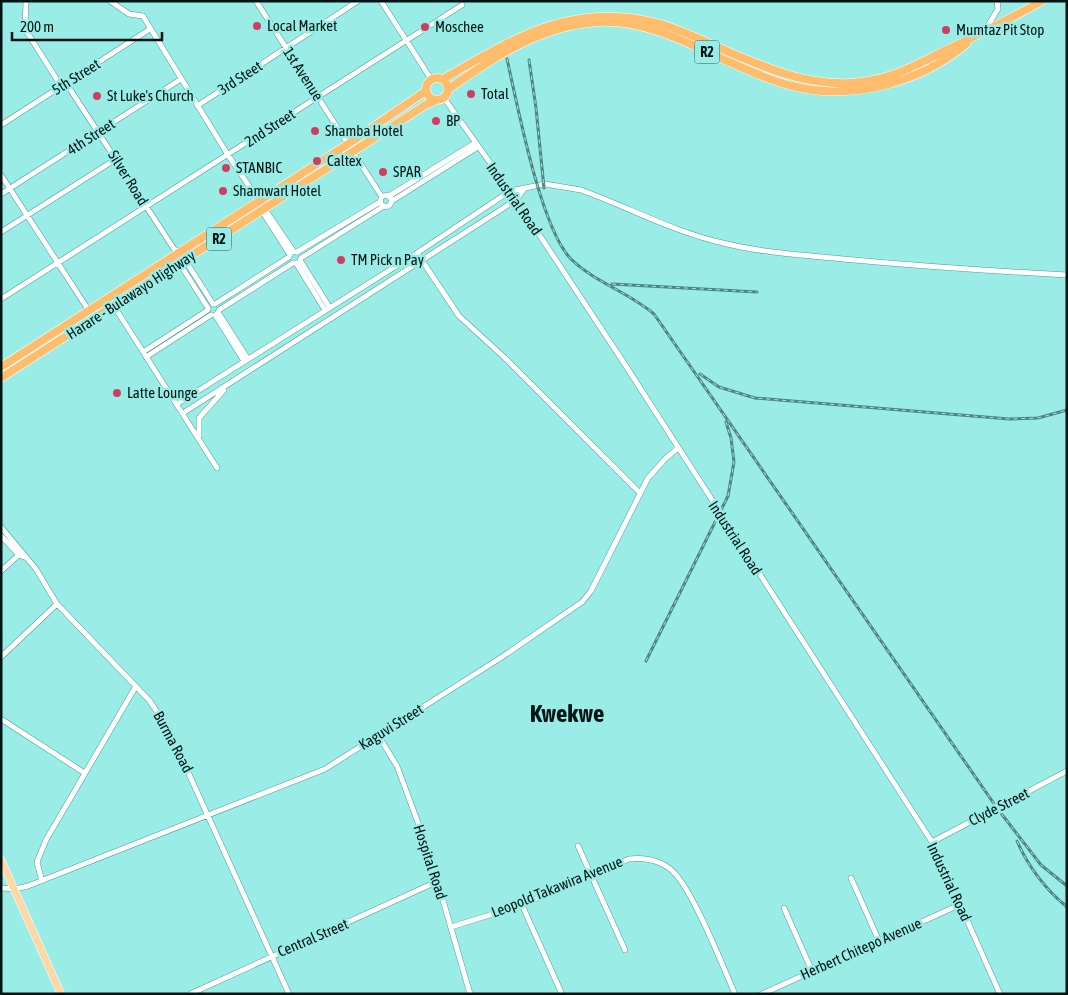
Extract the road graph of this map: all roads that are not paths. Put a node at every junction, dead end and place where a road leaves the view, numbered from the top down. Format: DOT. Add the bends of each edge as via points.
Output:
graph roads {
  1 [pos="26,1"];
  2 [pos="110,1"];
  3 [pos="256,1"];
  4 [pos="358,1"];
  5 [pos="381,1"];
  6 [pos="997,1"];
  7 [pos="1042,1"];
  8 [pos="462,5"];
  9 [pos="150,29"];
  10 [pos="978,36"];
  11 [pos="406,40"];
  12 [pos="286,48"];
  13 [pos="472,67"];
  14 [pos="181,79"];
  15 [pos="431,79"];
  16 [pos="444,79"];
  17 [pos="63,85"];
  18 [pos="449,89"];
  19 [pos="426,91"];
  20 [pos="318,97"];
  21 [pos="440,99"];
  22 [pos="197,106"];
  23 [pos="397,112"];
  24 [pos="403,120"];
  25 [pos="1,125"];
  26 [pos="99,132"];
  27 [pos="348,144"];
  28 [pos="476,145"];
  29 [pos="353,152"];
  30 [pos="228,155"];
  31 [pos="116,159"];
  32 [pos="1,175"];
  33 [pos="10,189"];
  34 [pos="524,189"];
  35 [pos="510,191"];
  36 [pos="1,194"];
  37 [pos="390,199"];
  38 [pos="257,200"];
  39 [pos="516,200"];
  40 [pos="382,202"];
  41 [pos="146,207"];
  42 [pos="264,210"];
  43 [pos="26,216"];
  44 [pos="1,232"];
  45 [pos="176,252"];
  46 [pos="417,253"];
  47 [pos="292,254"];
  48 [pos="297,261"];
  49 [pos="422,261"];
  50 [pos="183,262"];
  51 [pos="57,264"];
  52 [pos="149,272"];
  53 [pos="1067,275"];
  54 [pos="154,280"];
  55 [pos="363,287"];
  56 [pos="368,295"];
  57 [pos="1,299"];
  58 [pos="109,299"];
  59 [pos="214,304"];
  60 [pos="114,307"];
  61 [pos="328,309"];
  62 [pos="89,311"];
  63 [pos="213,312"];
  64 [pos="34,346"];
  65 [pos="39,354"];
  66 [pos="145,354"];
  67 [pos="246,360"];
  68 [pos="11,361"];
  69 [pos="1,367"];
  70 [pos="16,369"];
  71 [pos="1,378"];
  72 [pos="234,381"];
  73 [pos="176,404"];
  74 [pos="182,413"];
  75 [pos="201,442"];
  76 [pos="677,449"];
  77 [pos="217,468"];
  78 [pos="640,492"];
  79 [pos="1,527"];
  80 [pos="1,536"];
  81 [pos="21,553"];
  82 [pos="1,571"];
  83 [pos="57,604"];
  84 [pos="1,657"];
  85 [pos="136,686"];
  86 [pos="1,719"];
  87 [pos="378,735"];
  88 [pos="1067,771"];
  89 [pos="84,772"];
  90 [pos="209,817"];
  91 [pos="932,842"];
  92 [pos="578,846"];
  93 [pos="1,860"];
  94 [pos="590,875"];
  95 [pos="851,878"];
  96 [pos="42,881"];
  97 [pos="436,882"];
  98 [pos="1,888"];
  99 [pos="15,889"];
  100 [pos="522,904"];
  101 [pos="959,905"];
  102 [pos="784,908"];
  103 [pos="451,927"];
  104 [pos="879,941"];
  105 [pos="625,950"];
  106 [pos="272,956"];
  107 [pos="812,971"];
  108 [pos="561,992"];
  109 [pos="61,994"];
  110 [pos="190,994"];
  111 [pos="288,994"];
  112 [pos="470,994"];
  113 [pos="735,994"];
  114 [pos="762,994"];
  115 [pos="1000,994"];
  1 -- 17 [label="street, Silver Road" via="27,33"];
  2 -- 9 [label="street" via="129,14 142,16"];
  3 -- 12 [label="street, 1st Avenue"];
  4 -- 12 [label="street, 3rd Steet"];
  5 -- 11 [label="street"];
  6 -- 10 [label="street" via="998,9 992,23"];
  7 -- 10 [label="highway, R2"];
  8 -- 11 [label="street, 2nd Street"];
  9 -- 14 [label="street"];
  9 -- 17 [label="street, 5th Street"];
  10 -- 13 [label="highway, R2" via="894,76 852,83 819,82 783,74 662,24 617,15 592,15 540,25"];
  11 -- 15 [label="street"];
  11 -- 20 [label="street, 2nd Street"];
  12 -- 20 [label="street, 1st Avenue"];
  12 -- 22 [label="street, 3rd Steet"];
  13 -- 16 [label="highway, R2"];
  13 -- 18 [label="highway, R2"];
  14 -- 22 [label="street"];
  14 -- 26 [label="street, 4th Street"];
  15 -- 16 [label="highway, R2"];
  15 -- 19 [label="highway"];
  16 -- 18 [label="highway"];
  17 -- 25 [label="street, 5th Street"];
  17 -- 26 [label="street, Silver Road"];
  18 -- 21 [label="highway, R2"];
  19 -- 21 [label="highway" via="430,98"];
  19 -- 23 [label="highway, Harare - Bulawayo Highway / R2"];
  20 -- 27 [label="street, 1st Avenue"];
  20 -- 30 [label="street, 2nd Street"];
  21 -- 24 [label="highway, Harare - Bulawayo Highway / R2"];
  21 -- 28 [label="street, Industrial Road"];
  22 -- 30 [label="street"];
  23 -- 24 [label="highway"];
  23 -- 27 [label="highway, Harare - Bulawayo Highway / R2"];
  24 -- 29 [label="highway, Harare - Bulawayo Highway / R2"];
  26 -- 31 [label="street, Silver Road"];
  26 -- 33 [label="street, 4th Street"];
  27 -- 29 [label="street, 1st Avenue"];
  27 -- 38 [label="highway, Harare - Bulawayo Highway / R2"];
  28 -- 35 [label="street, Industrial Road"];
  28 -- 37 [label="street"];
  29 -- 40 [label="street, 1st Avenue"];
  29 -- 42 [label="highway, Harare - Bulawayo Highway / R2"];
  30 -- 38 [label="street"];
  30 -- 41 [label="street, 2nd Street"];
  31 -- 41 [label="street, Silver Road"];
  31 -- 43 [label="street"];
  32 -- 33 [label="street"];
  33 -- 36 [label="street, 4th Street"];
  33 -- 43 [label="street"];
  34 -- 35 [label="street"];
  34 -- 39 [label="street"];
  34 -- 53 [label="street" via="544,184 563,185 702,237 751,249 939,268"];
  35 -- 39 [label="street, Industrial Road"];
  35 -- 46 [label="street"];
  37 -- 40 [label="street"];
  37 -- 40 [label="street" via="389,206"];
  38 -- 42 [label="street"];
  38 -- 45 [label="highway, Harare - Bulawayo Highway / R2"];
  39 -- 49 [label="street"];
  39 -- 76 [label="street, Industrial Road"];
  40 -- 47 [label="street"];
  40 -- 48 [label="street"];
  41 -- 45 [label="street, Silver Road"];
  41 -- 51 [label="street, 2nd Street"];
  42 -- 47 [label="street"];
  42 -- 50 [label="highway, Harare - Bulawayo Highway / R2"];
  43 -- 44 [label="street"];
  43 -- 51 [label="street"];
  45 -- 50 [label="street, Silver Road"];
  45 -- 52 [label="highway, Harare - Bulawayo Highway / R2"];
  46 -- 49 [label="street"];
  46 -- 55 [label="street"];
  47 -- 48 [label="street"];
  47 -- 48 [label="street"];
  47 -- 59 [label="street"];
  48 -- 61 [label="street"];
  48 -- 63 [label="street"];
  49 -- 56 [label="street"];
  49 -- 78 [label="street" via="460,316"];
  50 -- 54 [label="highway, Harare - Bulawayo Highway / R2"];
  50 -- 59 [label="street"];
  50 -- 63 [label="street"];
  51 -- 57 [label="street, 2nd Street"];
  51 -- 62 [label="street"];
  52 -- 54 [label="highway"];
  52 -- 58 [label="highway, Harare - Bulawayo Highway / R2"];
  54 -- 60 [label="highway, Harare - Bulawayo Highway / R2"];
  55 -- 56 [label="street"];
  55 -- 61 [label="street"];
  56 -- 72 [label="street"];
  58 -- 60 [label="street"];
  58 -- 62 [label="highway, Harare - Bulawayo Highway / R2"];
  59 -- 63 [label="street"];
  59 -- 63 [label="street"];
  60 -- 65 [label="highway, Harare - Bulawayo Highway / R2"];
  60 -- 66 [label="street"];
  61 -- 67 [label="street"];
  62 -- 64 [label="highway, Harare - Bulawayo Highway / R2"];
  63 -- 66 [label="street"];
  63 -- 67 [label="street"];
  64 -- 65 [label="highway"];
  64 -- 68 [label="highway, Harare - Bulawayo Highway / R2"];
  65 -- 70 [label="highway, Harare - Bulawayo Highway / R2"];
  66 -- 73 [label="street"];
  67 -- 73 [label="street"];
  68 -- 69 [label="highway, Harare - Bulawayo Highway / R2"];
  68 -- 70 [label="highway"];
  70 -- 71 [label="highway, Harare - Bulawayo Highway / R2"];
  72 -- 74 [label="street"];
  72 -- 75 [label="street" via="199,418"];
  73 -- 74 [label="street"];
  74 -- 75 [label="street"];
  75 -- 77 [label="street"];
  76 -- 78 [label="street, Kaguvi Street" via="657,467"];
  76 -- 91 [label="street, Industrial Road"];
  78 -- 87 [label="street, Kaguvi Street" via="591,591 582,602"];
  79 -- 81 [label="street"];
  80 -- 81 [label="street"];
  81 -- 82 [label="street"];
  81 -- 83 [label="street, Burma Road" via="36,569"];
  83 -- 84 [label="street"];
  83 -- 85 [label="street, Burma Road"];
  85 -- 89 [label="street"];
  85 -- 90 [label="street, Burma Road" via="168,728"];
  86 -- 89 [label="street"];
  87 -- 90 [label="street, Kaguvi Street" via="325,769"];
  87 -- 97 [label="street, Hospital Road" via="397,766 430,855"];
  88 -- 91 [label="street, Clyde Street"];
  89 -- 96 [label="street" via="38,856"];
  90 -- 96 [label="street, Kaguvi Street"];
  90 -- 106 [label="street, Burma Road"];
  91 -- 101 [label="street, Industrial Road"];
  92 -- 94 [label="street"];
  93 -- 99 [label="main road"];
  94 -- 100 [label="street, Leopold Takawira Avenue"];
  94 -- 105 [label="street"];
  94 -- 113 [label="street, Leopold Takawira Avenue" via="638,858 653,860 670,868 685,885"];
  95 -- 104 [label="street"];
  96 -- 99 [label="street, Kaguvi Street"];
  97 -- 103 [label="street, Hospital Road"];
  97 -- 106 [label="street, Central Street"];
  98 -- 99 [label="street"];
  99 -- 109 [label="main road"];
  100 -- 103 [label="street, Leopold Takawira Avenue"];
  100 -- 108 [label="street"];
  101 -- 104 [label="street, Herbert Chitepo Avenue"];
  101 -- 115 [label="street, Industrial Road"];
  102 -- 107 [label="street"];
  103 -- 112 [label="street, Hospital Road"];
  104 -- 107 [label="street, Herbert Chitepo Avenue"];
  106 -- 110 [label="street, Central Street"];
  106 -- 111 [label="street, Burma Road"];
  107 -- 114 [label="street, Herbert Chitepo Avenue"];
}
